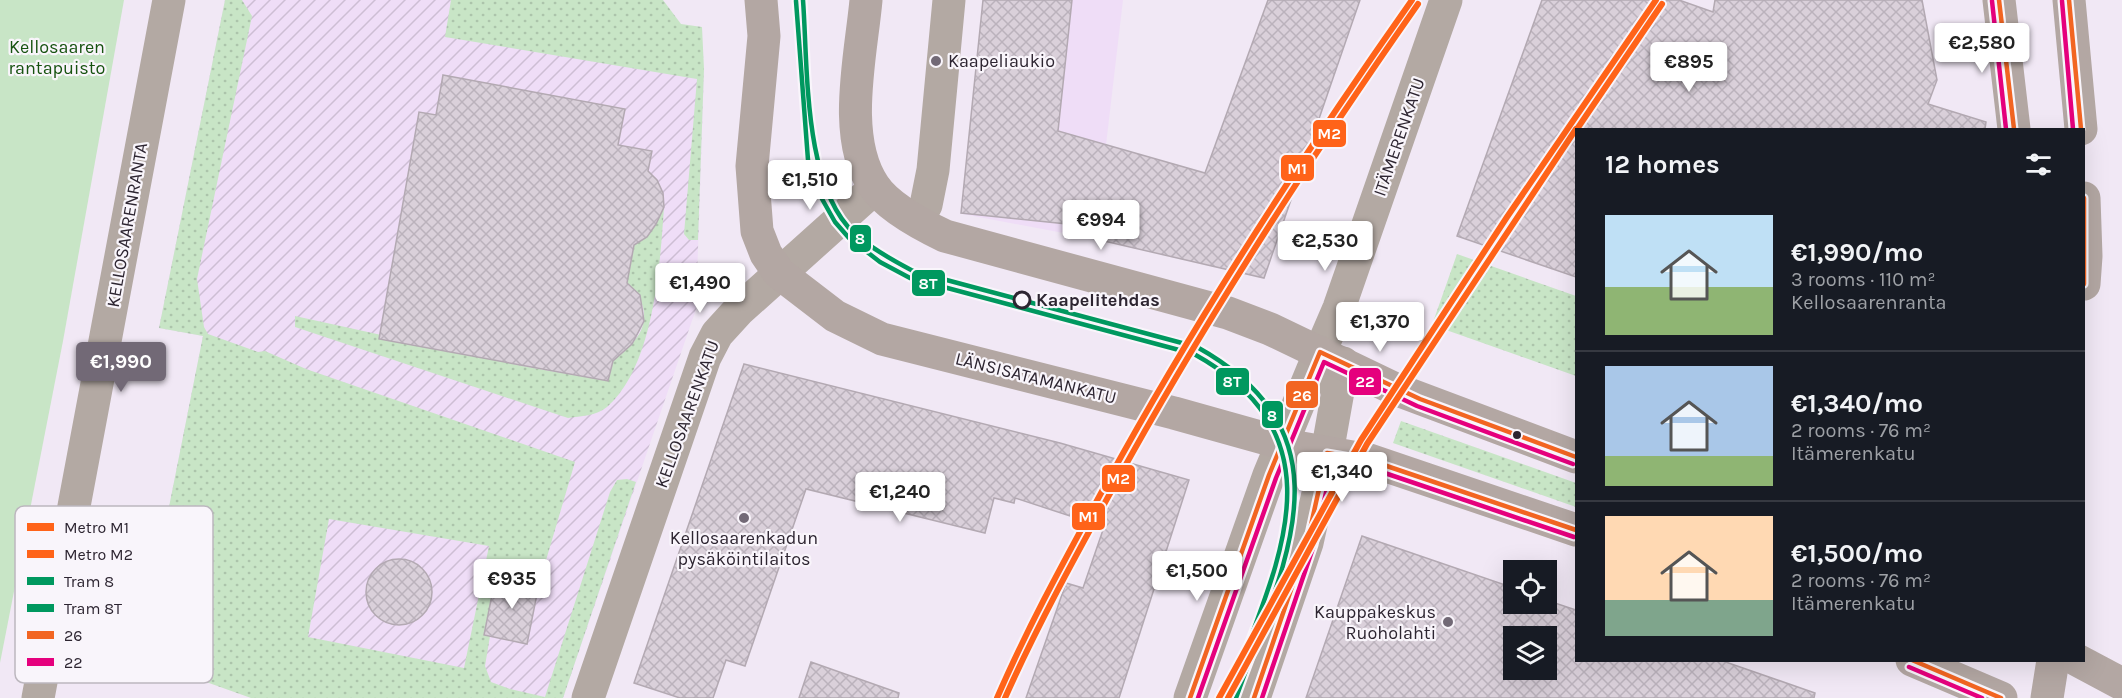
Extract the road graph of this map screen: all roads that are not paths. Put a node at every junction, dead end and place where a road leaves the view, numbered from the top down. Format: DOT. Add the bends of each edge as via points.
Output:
graph roads {
  1 [pos="169,0"];
  2 [pos="761,0"];
  3 [pos="866,0"];
  4 [pos="949,0"];
  5 [pos="1446,0"];
  6 [pos="1998,0"];
  7 [pos="2069,0"];
  8 [pos="2014,128"];
  9 [pos="2081,128"];
  10 [pos="875,188"];
  11 [pos="926,205"];
  12 [pos="2085,227"];
  13 [pos="2085,270"];
  14 [pos="779,273"];
  15 [pos="1331,358"];
  16 [pos="1281,443"];
  17 [pos="1328,453"];
  18 [pos="1575,457"];
  19 [pos="74,506"];
  20 [pos="1575,530"];
  21 [pos="1917,662"];
  22 [pos="2053,662"];
  23 [pos="2081,662"];
  24 [pos="1957,679"];
  25 [pos="41,683"];
  26 [pos="2122,684"];
  27 [pos="38,698"];
  28 [pos="588,698"];
  29 [pos="1190,698"];
  30 [pos="1254,698"];
  31 [pos="2001,698"];
  32 [pos="2047,698"];
  1 -- 19 [label="street, KELLOSAARENRANTA"];
  2 -- 14 [label="main road, LÄNSISATAMANKATU" via="764,36 752,166 753,209 756,231"];
  3 -- 10 [label="main road" via="855,125 861,160"];
  4 -- 11 [label="street" via="933,170"];
  5 -- 15 [label="street, ITÄMERENKATU" via="1339,308"];
  6 -- 8 [label="main road"];
  7 -- 9 [label="main road"];
  10 -- 14 [label="street, KELLOSAARENKATU"];
  10 -- 15 [label="main road" via="913,220 945,236 1228,313"];
  12 -- 13 [label="main road"];
  14 -- 16 [label="main road, LÄNSISATAMANKATU" via="835,316 882,339"];
  14 -- 28 [label="street, KELLOSAARENKATU" via="717,334 705,357"];
  15 -- 16 [label="street, ITÄMERENKATU"];
  15 -- 17 [label="street, ITÄMERENKATU"];
  15 -- 18 [label="main road" via="1420,399"];
  16 -- 17 [label="main road, LÄNSISATAMANKATU"];
  16 -- 29 [label="street, ITÄMERENKATU"];
  17 -- 20 [label="main road, LÄNSISATAMANKATU" via="1369,460"];
  17 -- 30 [label="street, ITÄMERENKATU" via="1307,543"];
  21 -- 24 [label="main road"];
  22 -- 32 [label="main road"];
  23 -- 26 [label="main road"];
  24 -- 31 [label="main road"];
  25 -- 27 [label="street, KELLOSAARENRANTA"];
}
